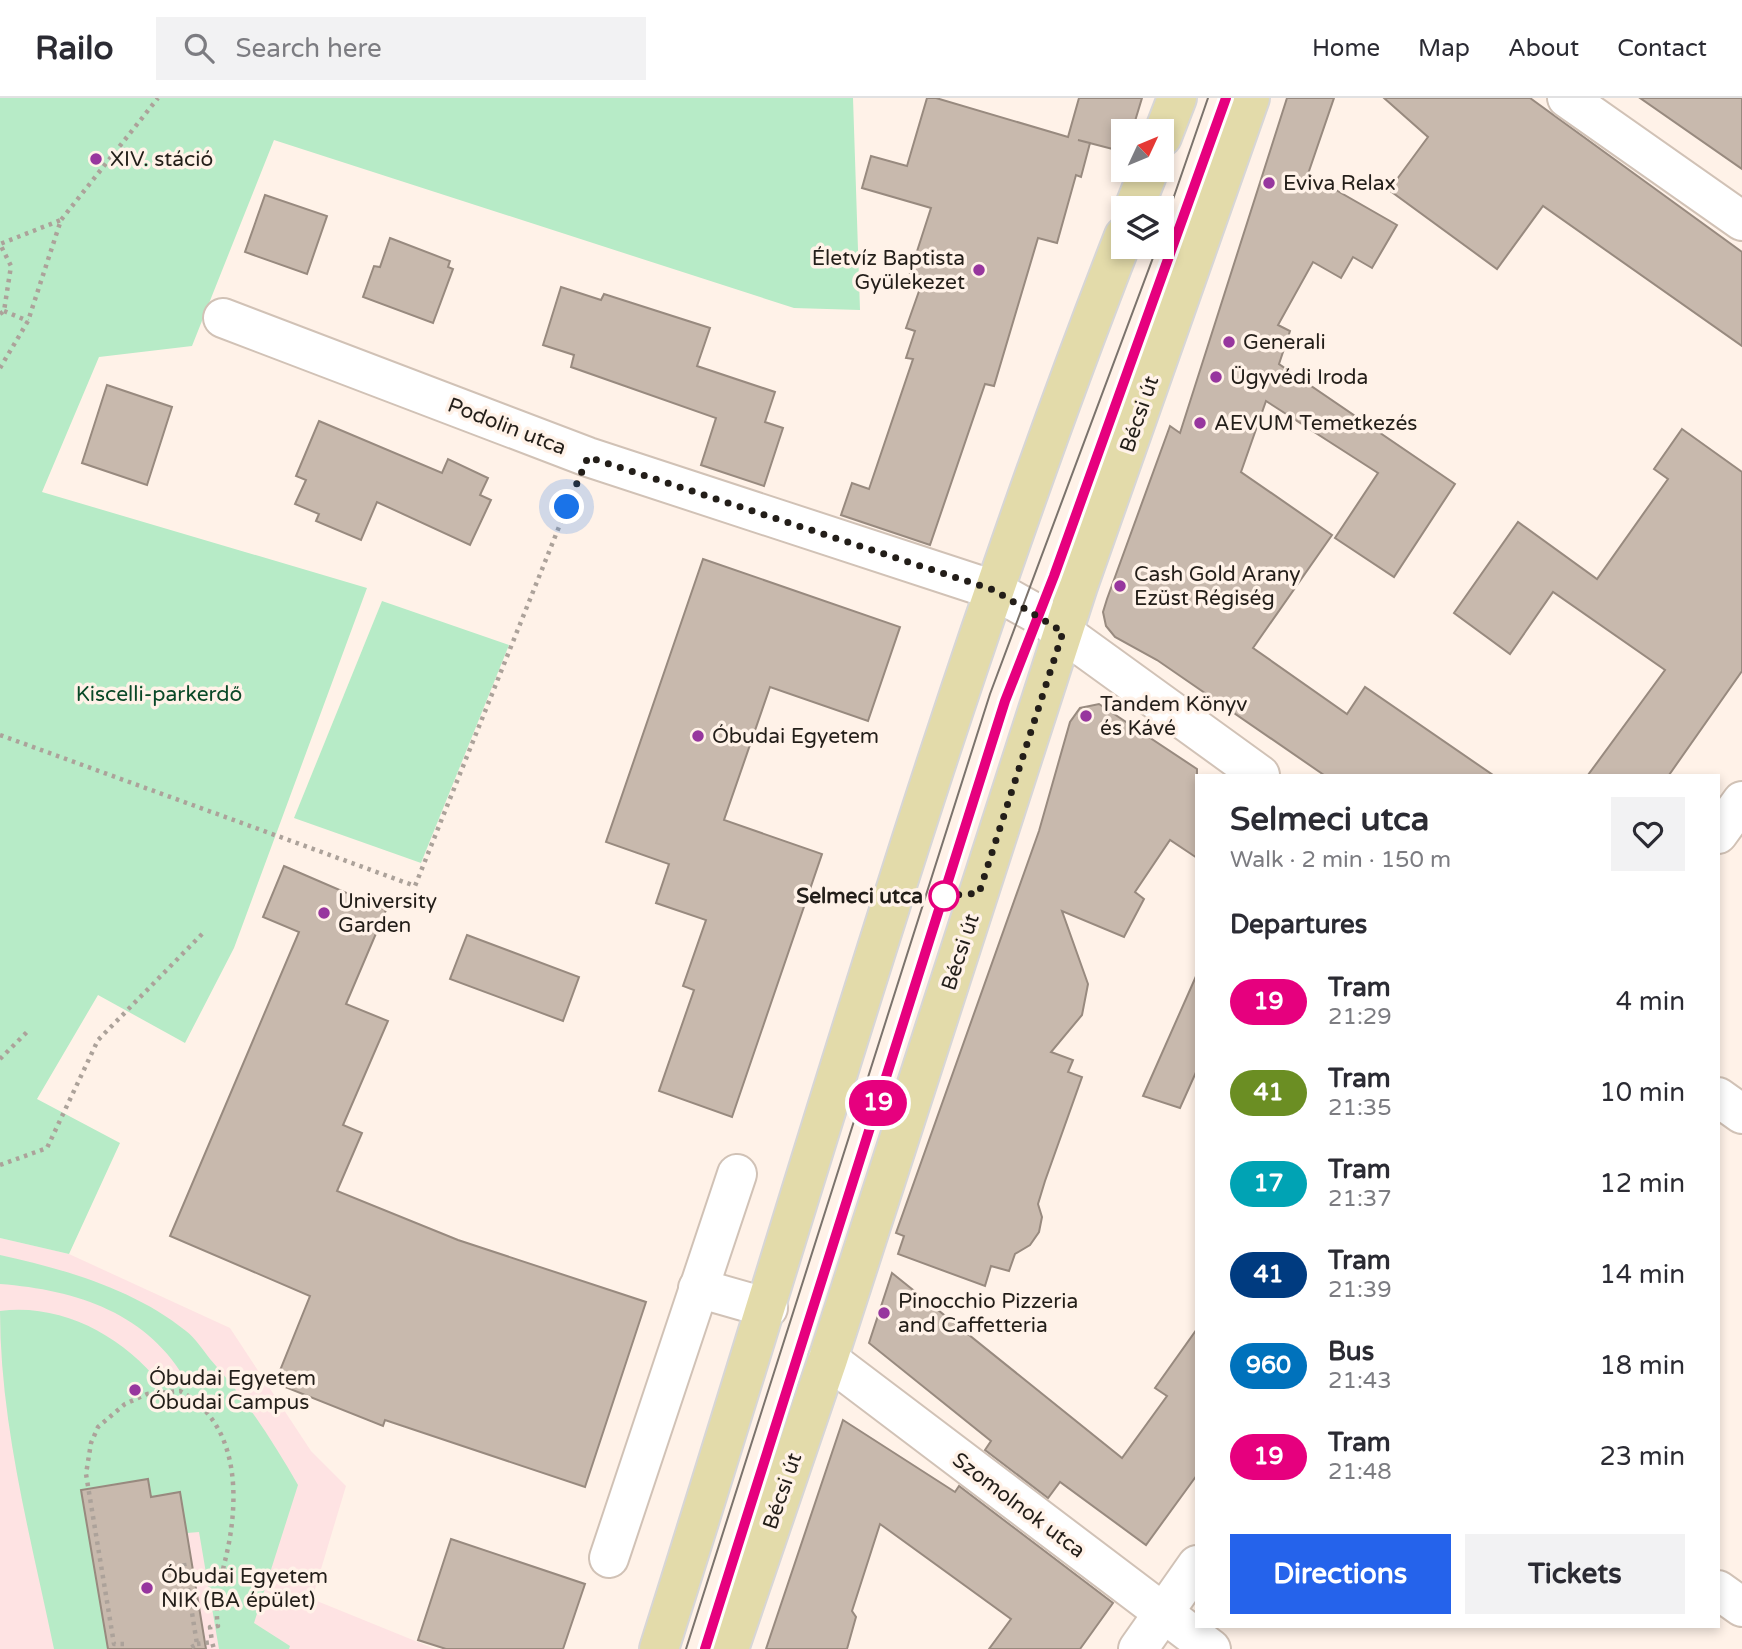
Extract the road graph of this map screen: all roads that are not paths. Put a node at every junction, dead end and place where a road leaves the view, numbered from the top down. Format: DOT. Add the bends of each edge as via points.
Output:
graph roads {
  1 [pos="1177,98"];
  2 [pos="1250,98"];
  3 [pos="1567,98"];
  4 [pos="1169,119"];
  5 [pos="1742,221"];
  6 [pos="1116,259"];
  7 [pos="223,318"];
  8 [pos="994,590"];
  9 [pos="1063,632"];
  10 [pos="1259,774"];
  11 [pos="1742,802"];
  12 [pos="1720,831"];
  13 [pos="1720,1098"];
  14 [pos="1742,1114"];
  15 [pos="737,1174"];
  16 [pos="698,1288"];
  17 [pos="768,1308"];
  18 [pos="828,1359"];
  19 [pos="609,1558"];
  20 [pos="1195,1567"];
  21 [pos="1720,1591"];
  22 [pos="1742,1607"];
  23 [pos="1163,1613"];
  24 [pos="659,1649"];
  25 [pos="729,1649"];
  26 [pos="1138,1649"];
  27 [pos="1211,1649"];
  1 -- 4 [label="main road"];
  2 -- 9 [label="main road, Bécsi út"];
  3 -- 5 [label="street"];
  6 -- 8 [label="main road"];
  7 -- 8 [label="street, Podolin utca" via="588,457"];
  8 -- 9 [label="street, Podolin utca"];
  8 -- 17 [label="main road" via="851,1028"];
  9 -- 10 [label="street"];
  9 -- 18 [label="main road, Bécsi út"];
  11 -- 12 [label="street"];
  13 -- 14 [label="street"];
  15 -- 16 [label="street"];
  16 -- 17 [label="street"];
  16 -- 19 [label="street"];
  17 -- 24 [label="main road"];
  18 -- 23 [label="street, Szomolnok utca"];
  18 -- 25 [label="main road, Bécsi út"];
  20 -- 23 [label="street"];
  21 -- 22 [label="street"];
  23 -- 26 [label="street"];
  23 -- 27 [label="street, Szomolnok utca"];
}
